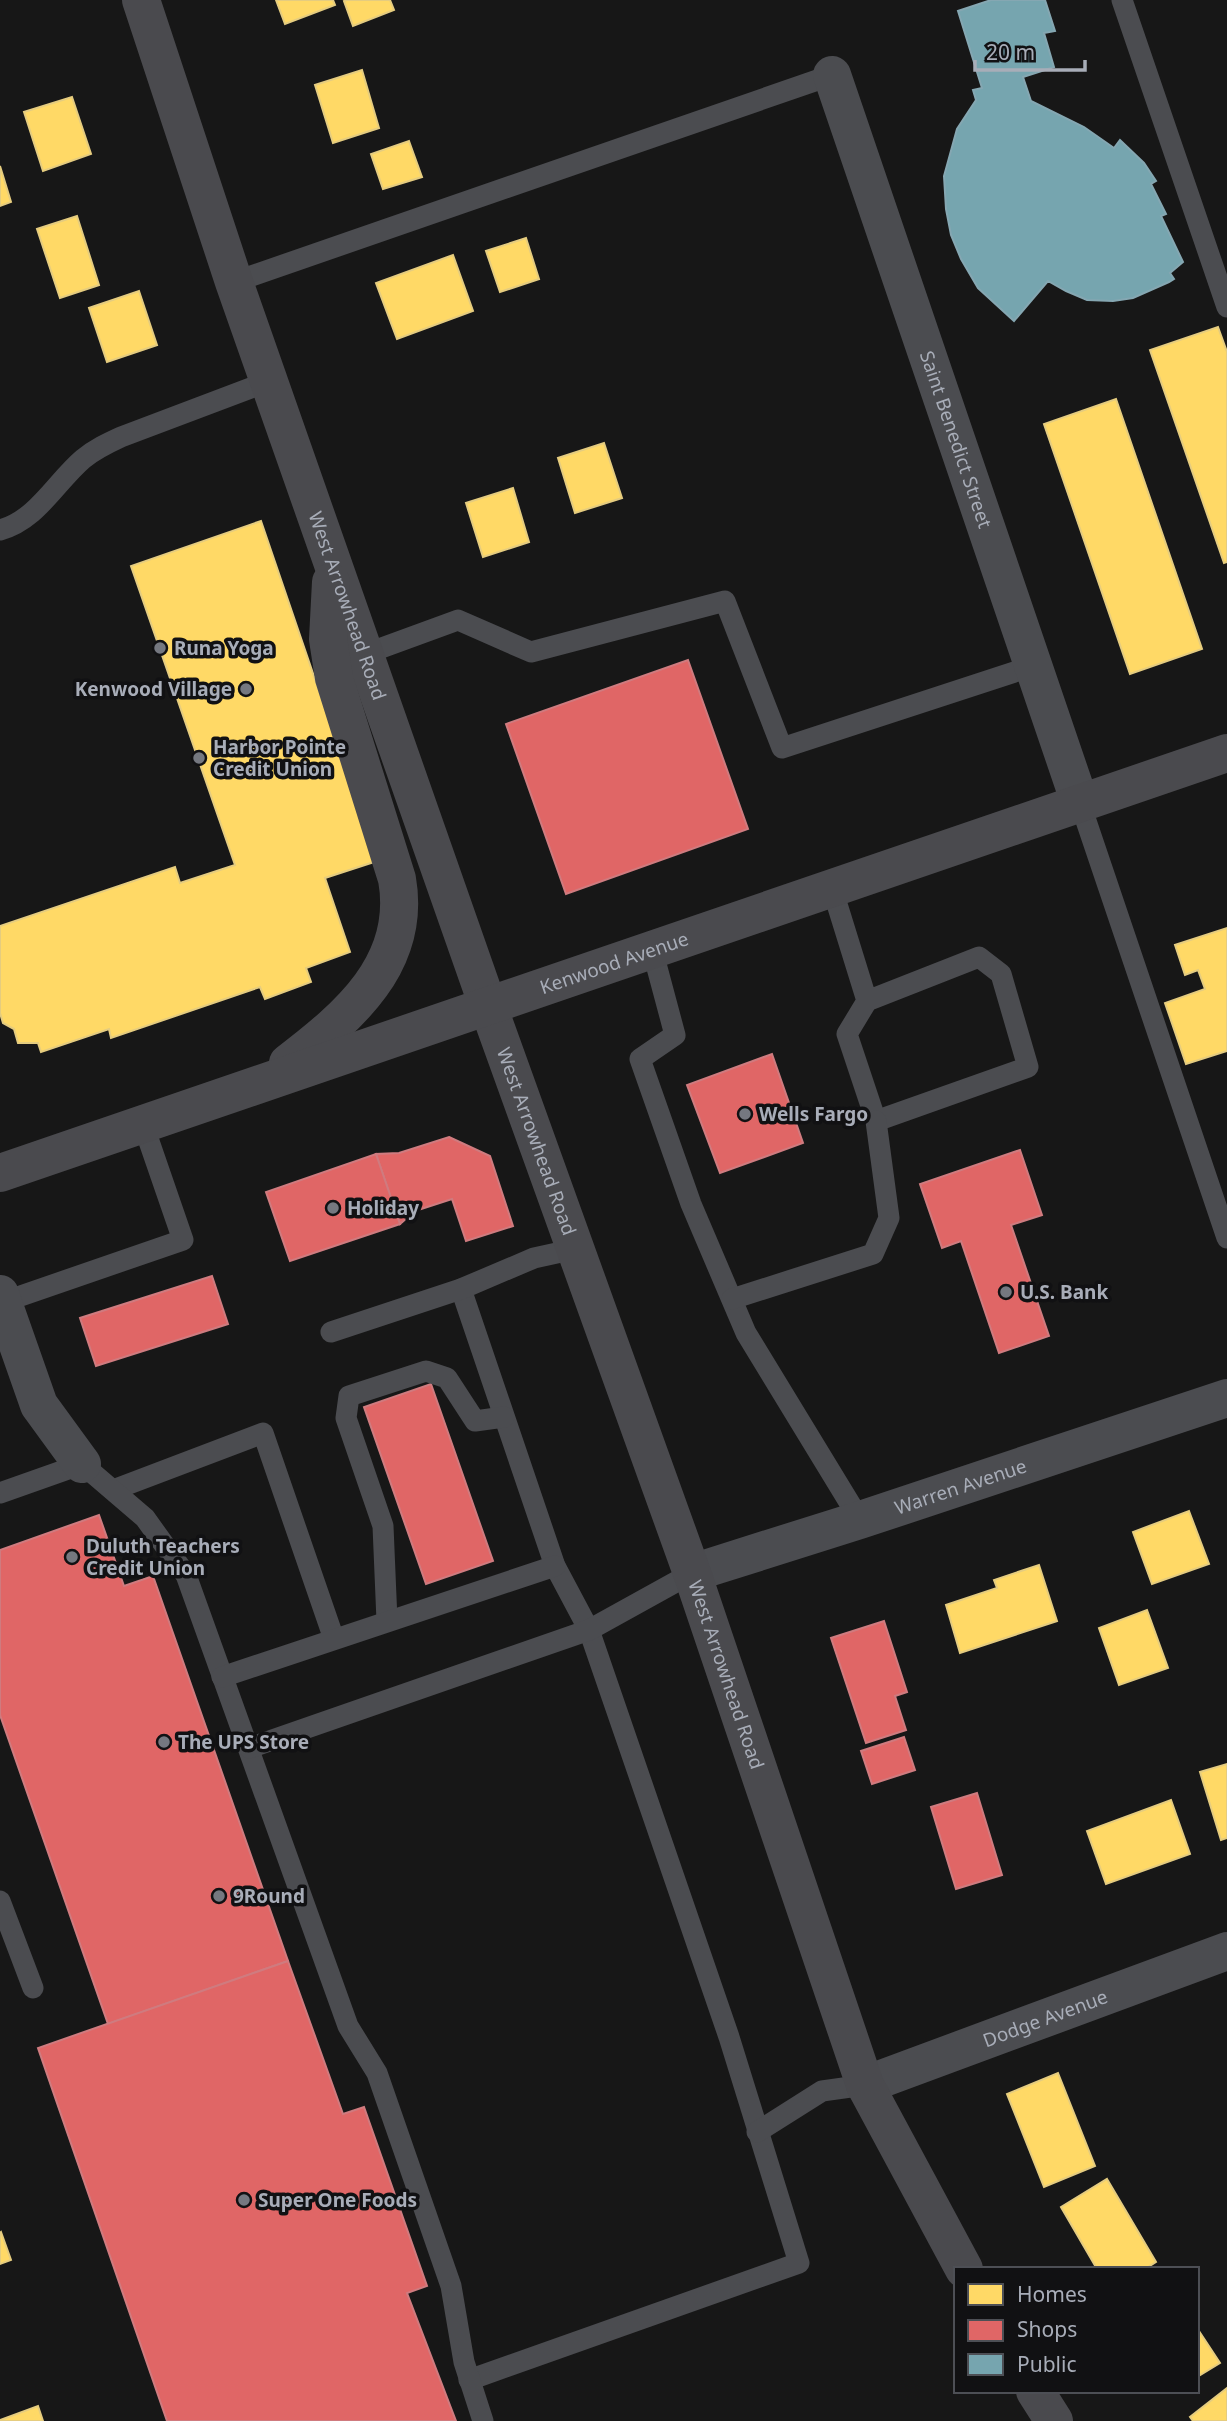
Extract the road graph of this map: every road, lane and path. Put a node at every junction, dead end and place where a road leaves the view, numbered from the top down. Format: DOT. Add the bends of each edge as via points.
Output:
graph roads {
  1 [pos="141,0"];
  2 [pos="1122,0"];
  3 [pos="832,75"];
  4 [pos="234,282"];
  5 [pos="1227,307"];
  6 [pos="269,381"];
  7 [pos="0,530"];
  8 [pos="332,562"];
  9 [pos="365,654"];
  10 [pos="1033,666"];
  11 [pos="1227,753"];
  12 [pos="1080,803"];
  13 [pos="832,888"];
  14 [pos="652,949"];
  15 [pos="867,1001"];
  16 [pos="488,1006"];
  17 [pos="263,1082"];
  18 [pos="876,1121"];
  19 [pos="143,1124"];
  20 [pos="0,1173"];
  21 [pos="1227,1238"];
  22 [pos="575,1249"];
  23 [pos="460,1289"];
  24 [pos="1,1298"];
  25 [pos="732,1299"];
  26 [pos="331,1332"];
  27 [pos="1227,1398"];
  28 [pos="504,1417"];
  29 [pos="82,1464"];
  30 [pos="113,1490"];
  31 [pos="0,1493"];
  32 [pos="860,1520"];
  33 [pos="555,1566"];
  34 [pos="692,1573"];
  35 [pos="387,1621"];
  36 [pos="589,1630"];
  37 [pos="334,1639"];
  38 [pos="222,1677"];
  39 [pos="249,1748"];
  40 [pos="0,1901"];
  41 [pos="1227,1951"];
  42 [pos="33,1988"];
  43 [pos="865,2085"];
  44 [pos="757,2132"];
  45 [pos="963,2267"];
  46 [pos="469,2380"];
  47 [pos="1036,2393"];
  48 [pos="483,2421"];
  49 [pos="1054,2421"];
  1 -- 4 [label="street, West Arrowhead Road"];
  2 -- 5 [label="lane"];
  3 -- 4 [label="lane"];
  3 -- 10 [label="street, Saint Benedict Street"];
  4 -- 6 [label="street, West Arrowhead Road"];
  6 -- 7 [label="lane" via="99,448 29,516"];
  6 -- 8 [label="street, West Arrowhead Road"];
  8 -- 9 [label="street, West Arrowhead Road"];
  8 -- 17 [label="street" via="329,655 401,898 391,949 365,996 331,1030"];
  9 -- 10 [label="lane" via="457,620 531,652 724,601 782,748"];
  9 -- 16 [label="street, West Arrowhead Road"];
  10 -- 12 [label="street, Saint Benedict Street"];
  11 -- 12 [label="street, Kenwood Avenue"];
  12 -- 13 [label="street, Kenwood Avenue"];
  12 -- 21 [label="lane"];
  13 -- 14 [label="street, Kenwood Avenue"];
  13 -- 15 [label="lane"];
  14 -- 16 [label="street, Kenwood Avenue"];
  14 -- 25 [label="lane" via="675,1035 640,1059 691,1204"];
  15 -- 18 [label="lane" via="847,1034"];
  15 -- 18 [label="lane" via="979,957 1001,974 1028,1067"];
  16 -- 17 [label="street, Kenwood Avenue"];
  16 -- 22 [label="street, West Arrowhead Road"];
  17 -- 19 [label="street, Kenwood Avenue"];
  18 -- 25 [label="lane" via="888,1218 873,1254"];
  19 -- 20 [label="street, Kenwood Avenue"];
  19 -- 24 [label="lane" via="183,1240"];
  22 -- 23 [label="lane" via="534,1258"];
  22 -- 34 [label="street, West Arrowhead Road"];
  23 -- 26 [label="lane"];
  23 -- 28 [label="lane"];
  24 -- 29 [label="street" via="39,1405"];
  25 -- 32 [label="lane" via="746,1333"];
  27 -- 32 [label="street, Warren Avenue"];
  28 -- 33 [label="lane"];
  28 -- 35 [label="lane" via="475,1421 447,1378 426,1371 349,1396 346,1418 383,1526"];
  29 -- 30 [label="lane"];
  29 -- 31 [label="lane"];
  30 -- 37 [label="lane" via="263,1433"];
  30 -- 38 [label="lane" via="145,1518 186,1575"];
  32 -- 34 [label="street, Warren Avenue"];
  33 -- 35 [label="lane"];
  33 -- 36 [label="lane"];
  34 -- 36 [label="lane"];
  34 -- 43 [label="street, West Arrowhead Road"];
  35 -- 37 [label="lane"];
  36 -- 39 [label="lane"];
  36 -- 44 [label="lane" via="729,2037"];
  37 -- 38 [label="lane"];
  38 -- 39 [label="lane"];
  39 -- 46 [label="lane" via="348,2026 382,2086 451,2286"];
  40 -- 42 [label="lane"];
  41 -- 43 [label="street, Dodge Avenue"];
  43 -- 44 [label="lane" via="822,2091"];
  43 -- 45 [label="street, West Arrowhead Road"];
  44 -- 46 [label="lane" via="799,2263"];
  46 -- 48 [label="lane"];
  47 -- 49 [label="street"];
}
